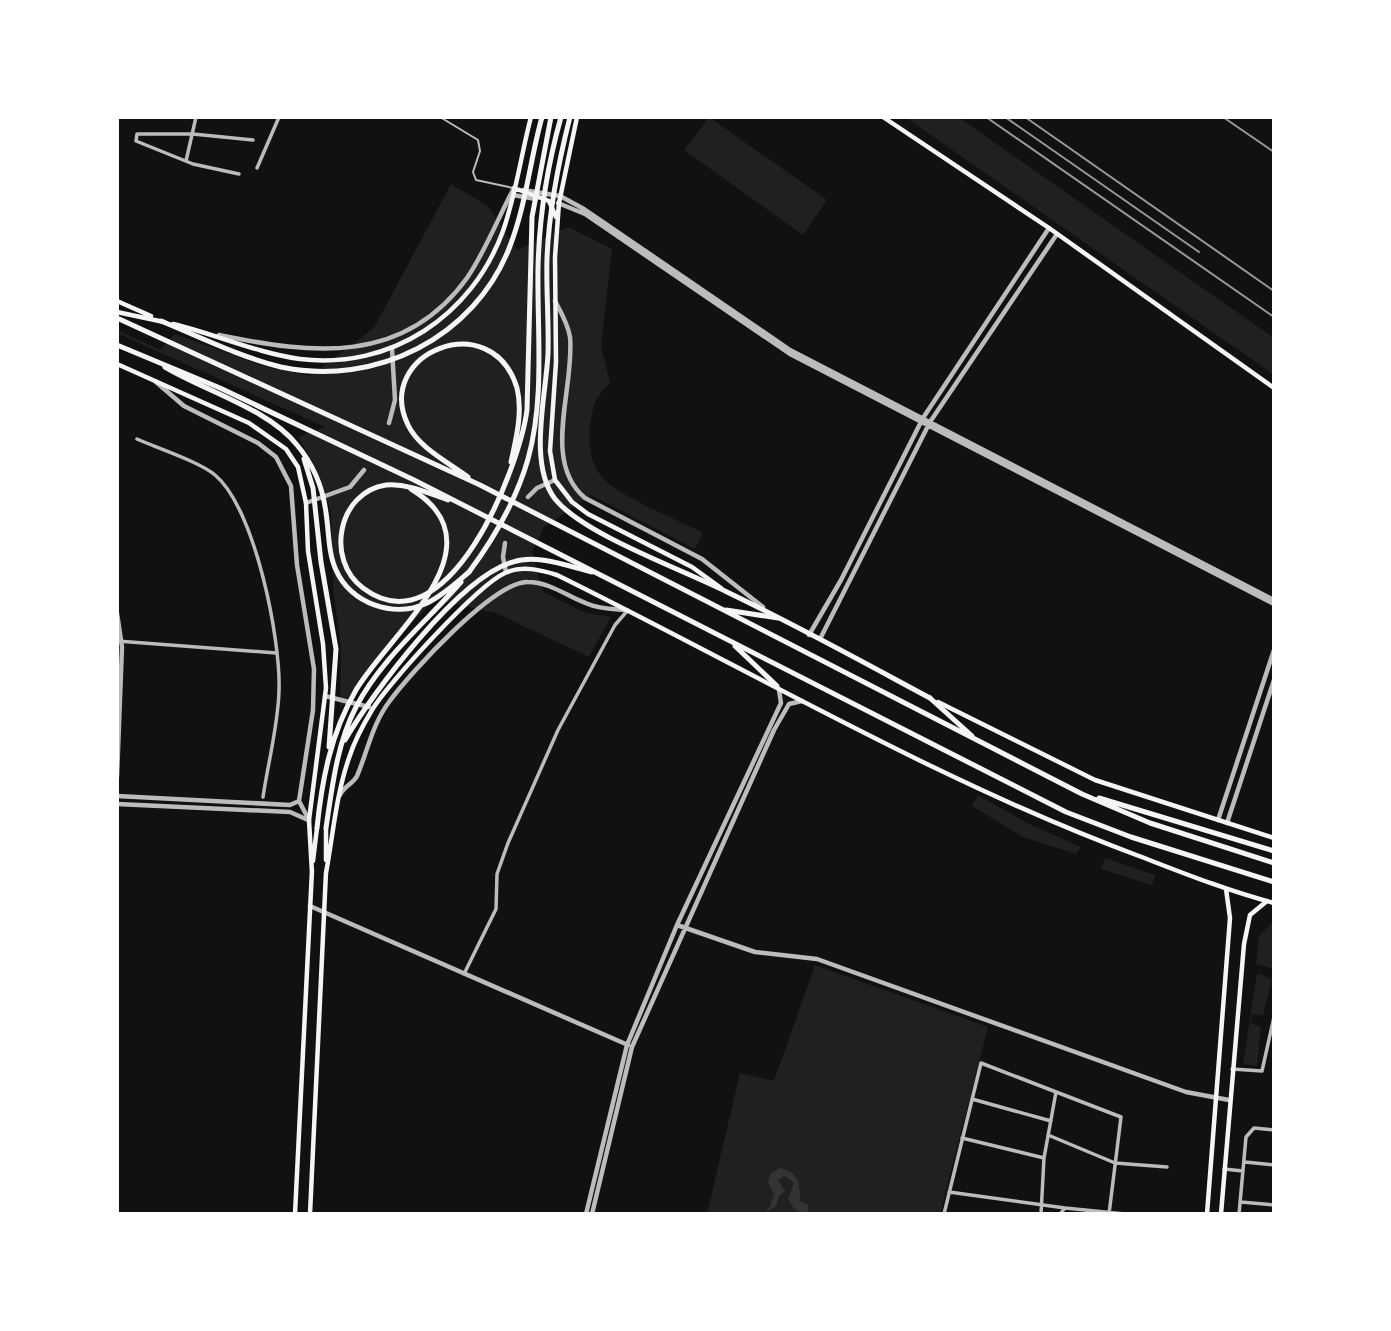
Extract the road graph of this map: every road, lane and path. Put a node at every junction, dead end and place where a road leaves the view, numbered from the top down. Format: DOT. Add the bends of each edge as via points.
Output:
graph roads {
  1 [pos="196,117"];
  2 [pos="279,117"];
  3 [pos="440,117"];
  4 [pos="530,117"];
  5 [pos="542,117"];
  6 [pos="551,117"];
  7 [pos="561,117"];
  8 [pos="570,117"];
  9 [pos="578,117"];
  10 [pos="883,117"];
  11 [pos="193,134"];
  12 [pos="253,140"];
  13 [pos="186,161"];
  14 [pos="257,168"];
  15 [pos="239,174"];
  16 [pos="513,192"];
  17 [pos="560,197"];
  18 [pos="549,201"];
  19 [pos="559,203"];
  20 [pos="557,224"];
  21 [pos="1049,228"];
  22 [pos="1057,234"];
  23 [pos="117,301"];
  24 [pos="555,301"];
  25 [pos="117,312"];
  26 [pos="117,318"];
  27 [pos="162,321"];
  28 [pos="219,335"];
  29 [pos="117,345"];
  30 [pos="392,349"];
  31 [pos="156,361"];
  32 [pos="117,364"];
  33 [pos="153,380"];
  34 [pos="1274,388"];
  35 [pos="922,420"];
  36 [pos="389,424"];
  37 [pos="929,424"];
  38 [pos="137,439"];
  39 [pos="297,444"];
  40 [pos="364,470"];
  41 [pos="555,480"];
  42 [pos="480,485"];
  43 [pos="407,486"];
  44 [pos="504,489"];
  45 [pos="528,497"];
  46 [pos="306,503"];
  47 [pos="466,506"];
  48 [pos="505,543"];
  49 [pos="470,572"];
  50 [pos="506,572"];
  51 [pos="597,573"];
  52 [pos="725,590"];
  53 [pos="1274,602"];
  54 [pos="719,609"];
  55 [pos="628,610"];
  56 [pos="117,613"];
  57 [pos="778,618"];
  58 [pos="809,635"];
  59 [pos="820,640"];
  60 [pos="120,642"];
  61 [pos="731,642"];
  62 [pos="1274,650"];
  63 [pos="276,653"];
  64 [pos="1274,680"];
  65 [pos="777,687"];
  66 [pos="326,696"];
  67 [pos="930,698"];
  68 [pos="810,703"];
  69 [pos="373,708"];
  70 [pos="345,740"];
  71 [pos="979,742"];
  72 [pos="327,757"];
  73 [pos="117,777"];
  74 [pos="1082,794"];
  75 [pos="117,796"];
  76 [pos="263,797"];
  77 [pos="338,799"];
  78 [pos="299,801"];
  79 [pos="117,804"];
  80 [pos="309,820"];
  81 [pos="1218,820"];
  82 [pos="1227,823"];
  83 [pos="317,828"];
  84 [pos="326,828"];
  85 [pos="1274,838"];
  86 [pos="1274,851"];
  87 [pos="1274,863"];
  88 [pos="312,873"];
  89 [pos="326,873"];
  90 [pos="1274,882"];
  91 [pos="1226,888"];
  92 [pos="1267,901"];
  93 [pos="1274,903"];
  94 [pos="310,906"];
  95 [pos="323,911"];
  96 [pos="677,925"];
  97 [pos="683,928"];
  98 [pos="464,974"];
  99 [pos="1274,1017"];
  100 [pos="629,1046"];
  101 [pos="1231,1069"];
  102 [pos="1056,1092"];
  103 [pos="972,1099"];
  104 [pos="1217,1099"];
  105 [pos="1229,1100"];
  106 [pos="1051,1121"];
  107 [pos="1274,1130"];
  108 [pos="1048,1135"];
  109 [pos="962,1138"];
  110 [pos="1044,1158"];
  111 [pos="1244,1162"];
  112 [pos="1115,1163"];
  113 [pos="1274,1165"];
  114 [pos="1167,1167"];
  115 [pos="1224,1169"];
  116 [pos="1243,1171"];
  117 [pos="949,1192"];
  118 [pos="1240,1202"];
  119 [pos="1042,1204"];
  120 [pos="1274,1205"];
  121 [pos="1065,1208"];
  122 [pos="1110,1213"];
  123 [pos="295,1214"];
  124 [pos="310,1214"];
  125 [pos="586,1214"];
  126 [pos="592,1214"];
  127 [pos="944,1214"];
  128 [pos="1041,1214"];
  129 [pos="1060,1214"];
  130 [pos="1125,1214"];
  131 [pos="1207,1214"];
  132 [pos="1221,1214"];
  133 [pos="1239,1214"];
  1 -- 11 [label="street"];
  2 -- 14 [label="street"];
  3 -- 16 [label="lane" via="478,139 476,180"];
  4 -- 16 [label="main road"];
  5 -- 27 [label="main road" via="516,228 489,285 449,329 420,348 382,364 332,372 281,367"];
  6 -- 44 [label="main road" via="532,218 527,410"];
  7 -- 49 [label="main road" via="550,158 540,234 539,381 530,451 505,519"];
  8 -- 52 [label="main road" via="550,213 548,350 540,458 549,491 577,520"];
  9 -- 17 [label="main road"];
  10 -- 21 [label="main road"];
  11 -- 12 [label="street"];
  11 -- 13 [label="street"];
  11 -- 13 [label="street" via="137,134 136,141"];
  13 -- 15 [label="street"];
  16 -- 17 [label="street"];
  16 -- 18 [label="main road"];
  16 -- 28 [label="street" via="465,280 420,322 355,348 321,351"];
  16 -- 30 [label="main road" via="492,256 463,300 425,332"];
  17 -- 19 [label="main road"];
  17 -- 35 [label="street" via="790,350"];
  18 -- 19 [label="street"];
  18 -- 20 [label="main road"];
  19 -- 20 [label="main road"];
  19 -- 35 [label="street" via="585,214 790,354"];
  20 -- 24 [label="main road"];
  21 -- 22 [label="main road"];
  21 -- 35 [label="street"];
  22 -- 34 [label="main road"];
  22 -- 37 [label="street"];
  23 -- 27 [label="main road"];
  24 -- 41 [label="main road" via="550,451"];
  24 -- 57 [label="street" via="570,336 562,462 573,486 585,498 702,559"];
  25 -- 27 [label="main road"];
  26 -- 42 [label="main road"];
  27 -- 28 [label="main road"];
  28 -- 30 [label="main road" via="271,354 303,359 354,358"];
  29 -- 31 [label="main road"];
  30 -- 36 [label="street" via="395,400"];
  31 -- 39 [label="main road" via="270,421"];
  31 -- 47 [label="main road"];
  32 -- 33 [label="main road"];
  33 -- 46 [label="main road" via="270,435 298,467"];
  33 -- 78 [label="street" via="184,406 258,443 275,457 291,486 297,565 314,669 313,710"];
  35 -- 37 [label="street"];
  35 -- 58 [label="street"];
  37 -- 53 [label="street"];
  37 -- 59 [label="street"];
  38 -- 63 [label="street" via="215,474 234,501 253,542"];
  39 -- 49 [label="main road" via="322,492 336,571 361,599 390,609 413,608 441,595"];
  39 -- 72 [label="main road" via="313,488 336,649"];
  40 -- 46 [label="street" via="350,487"];
  41 -- 45 [label="street"];
  41 -- 52 [label="main road" via="588,514 692,567"];
  42 -- 44 [label="main road" via="429,449 408,425 404,390 410,373 422,357 439,348 469,344 496,357 511,374 519,415"];
  42 -- 54 [label="main road"];
  43 -- 44 [label="main road" via="378,487 355,502 342,524 342,556 350,574 377,596 409,599 456,570 486,527"];
  43 -- 47 [label="main road"];
  43 -- 72 [label="main road" via="438,512 447,537 438,578 357,688"];
  46 -- 66 [label="main road"];
  47 -- 51 [label="main road"];
  48 -- 50 [label="street"];
  49 -- 70 [label="main road" via="366,688"];
  50 -- 55 [label="main road" via="531,569 557,575"];
  50 -- 69 [label="main road" via="489,582 437,634"];
  51 -- 61 [label="main road"];
  51 -- 70 [label="main road" via="531,558 485,574 396,666 369,699"];
  52 -- 57 [label="main road"];
  54 -- 57 [label="main road"];
  54 -- 71 [label="main road"];
  55 -- 65 [label="main road"];
  55 -- 77 [label="street" via="590,606 548,585 528,582 494,595 390,701 373,727 356,776"];
  55 -- 98 [label="street" via="615,625 547,755 497,874 496,909"];
  56 -- 60 [label="street"];
  57 -- 58 [label="main road"];
  58 -- 59 [label="main road"];
  59 -- 67 [label="main road"];
  60 -- 63 [label="street"];
  60 -- 73 [label="street"];
  61 -- 65 [label="main road"];
  61 -- 90 [label="main road" via="1066,813"];
  62 -- 81 [label="street"];
  63 -- 76 [label="street" via="279,692"];
  64 -- 82 [label="street"];
  65 -- 68 [label="main road"];
  65 -- 96 [label="street" via="781,703"];
  66 -- 69 [label="street"];
  66 -- 80 [label="main road"];
  67 -- 71 [label="main road"];
  67 -- 81 [label="main road" via="1095,780"];
  68 -- 91 [label="main road" via="1058,825"];
  68 -- 97 [label="street" via="793,701 786,708"];
  69 -- 77 [label="main road" via="349,757"];
  70 -- 84 [label="main road" via="336,765"];
  71 -- 74 [label="main road"];
  72 -- 83 [label="main road"];
  74 -- 86 [label="main road"];
  74 -- 87 [label="main road"];
  75 -- 78 [label="street" via="290,805"];
  77 -- 89 [label="main road"];
  78 -- 80 [label="street"];
  79 -- 80 [label="street" via="290,812"];
  80 -- 88 [label="main road"];
  81 -- 82 [label="main road"];
  82 -- 85 [label="main road"];
  83 -- 88 [label="main road"];
  84 -- 89 [label="main road"];
  88 -- 94 [label="main road"];
  89 -- 95 [label="main road"];
  91 -- 92 [label="main road"];
  91 -- 104 [label="main road" via="1230,918"];
  92 -- 93 [label="main road"];
  92 -- 101 [label="main road" via="1250,915 1246,929"];
  94 -- 95 [label="street"];
  94 -- 123 [label="main road"];
  95 -- 98 [label="street"];
  95 -- 124 [label="main road"];
  96 -- 97 [label="street"];
  96 -- 100 [label="street"];
  97 -- 100 [label="street"];
  97 -- 104 [label="street" via="755,952 817,959 1186,1092"];
  98 -- 100 [label="street"];
  99 -- 101 [label="street" via="1262,1071"];
  100 -- 125 [label="street"];
  100 -- 126 [label="street"];
  101 -- 105 [label="main road"];
  102 -- 103 [label="street" via="981,1063"];
  102 -- 106 [label="street"];
  102 -- 112 [label="street" via="1121,1117"];
  103 -- 106 [label="street"];
  103 -- 109 [label="street"];
  104 -- 105 [label="street"];
  104 -- 131 [label="main road"];
  105 -- 115 [label="main road"];
  106 -- 108 [label="street"];
  107 -- 111 [label="street" via="1254,1128 1246,1137"];
  108 -- 110 [label="street"];
  108 -- 112 [label="street"];
  109 -- 110 [label="street"];
  109 -- 117 [label="street"];
  110 -- 119 [label="street"];
  111 -- 113 [label="street"];
  111 -- 116 [label="street"];
  112 -- 114 [label="street"];
  112 -- 122 [label="street"];
  115 -- 116 [label="street"];
  115 -- 132 [label="main road"];
  116 -- 118 [label="street"];
  117 -- 119 [label="street"];
  117 -- 127 [label="street"];
  118 -- 120 [label="street"];
  118 -- 133 [label="street"];
  119 -- 121 [label="street"];
  119 -- 128 [label="street"];
  121 -- 122 [label="street"];
  121 -- 129 [label="street"];
  122 -- 130 [label="street"];
}
